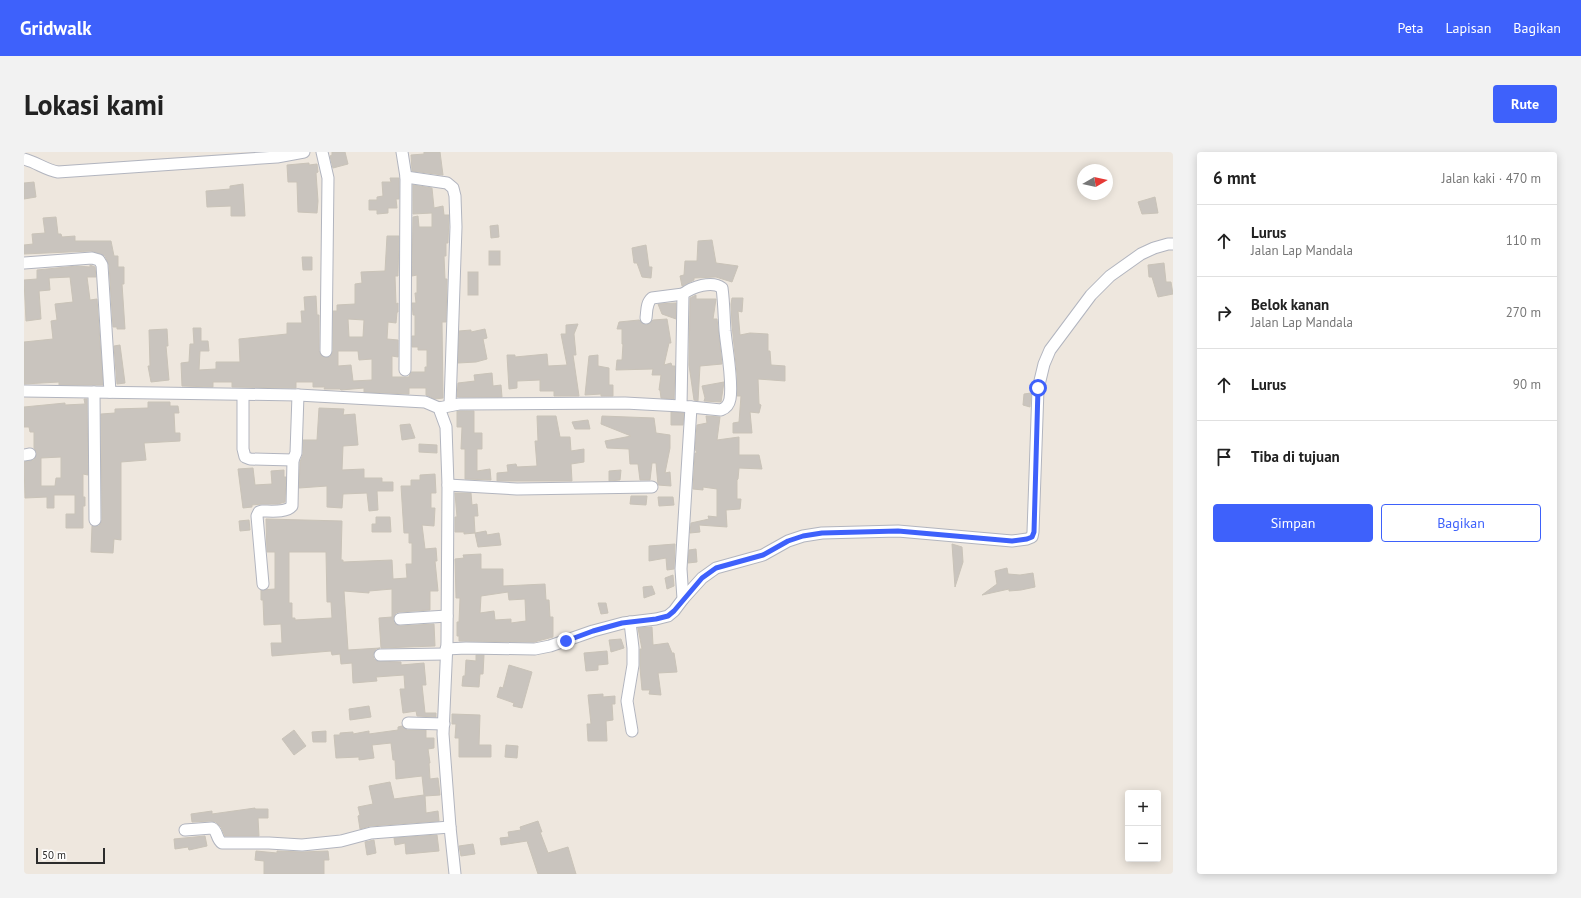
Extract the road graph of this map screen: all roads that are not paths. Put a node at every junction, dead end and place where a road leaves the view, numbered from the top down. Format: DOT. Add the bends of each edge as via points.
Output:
graph roads {
  1 [pos="304,152"];
  2 [pos="322,152"];
  3 [pos="402,152"];
  4 [pos="24,159"];
  5 [pos="406,177"];
  6 [pos="1173,244"];
  7 [pos="24,263"];
  8 [pos="683,294"];
  9 [pos="646,318"];
  10 [pos="326,351"];
  11 [pos="405,370"];
  12 [pos="24,391"];
  13 [pos="94,392"];
  14 [pos="110,392"];
  15 [pos="243,395"];
  16 [pos="298,396"];
  17 [pos="450,405"];
  18 [pos="686,407"];
  19 [pos="439,408"];
  20 [pos="293,460"];
  21 [pos="448,485"];
  22 [pos="652,487"];
  23 [pos="95,520"];
  24 [pos="263,584"];
  25 [pos="683,599"];
  26 [pos="447,616"];
  27 [pos="400,618"];
  28 [pos="630,622"];
  29 [pos="446,652"];
  30 [pos="380,656"];
  31 [pos="408,723"];
  32 [pos="444,724"];
  33 [pos="632,731"];
  34 [pos="450,827"];
  35 [pos="185,830"];
  36 [pos="455,874"];
  1 -- 4 [label="street" via="277,157 58,172"];
  2 -- 10 [label="street" via="328,178"];
  3 -- 5 [label="street"];
  5 -- 11 [label="street"];
  5 -- 17 [label="street" via="447,183 455,196"];
  6 -- 25 [label="street" via="1141,254 1110,276 1091,295 1050,350 1038,388 1032,537 1012,541 898,531 803,536 763,555 716,568 702,578"];
  7 -- 14 [label="street" via="92,258 100,260"];
  8 -- 9 [label="street" via="652,298 649,300"];
  8 -- 18 [label="street"];
  8 -- 18 [label="street" via="713,284 722,288 730,384 730,398 725,409"];
  12 -- 13 [label="street"];
  13 -- 14 [label="street"];
  13 -- 23 [label="street"];
  14 -- 15 [label="street"];
  15 -- 16 [label="street"];
  15 -- 20 [label="street" via="245,457"];
  16 -- 19 [label="street" via="425,402"];
  16 -- 20 [label="street" via="296,453"];
  17 -- 18 [label="street" via="625,403"];
  17 -- 19 [label="street"];
  18 -- 25 [label="street" via="681,569"];
  19 -- 21 [label="street" via="446,427"];
  20 -- 24 [label="street" via="292,506 285,510 262,511 257,516"];
  21 -- 22 [label="street" via="517,489"];
  21 -- 26 [label="street"];
  25 -- 28 [label="street" via="668,616"];
  26 -- 27 [label="street"];
  26 -- 29 [label="street"];
  28 -- 29 [label="street" via="535,650 466,648"];
  28 -- 33 [label="street" via="633,665 627,701"];
  29 -- 30 [label="street"];
  29 -- 32 [label="street"];
  31 -- 32 [label="street"];
  32 -- 34 [label="street"];
  34 -- 35 [label="street" via="371,833 341,841 302,845 222,843 212,828"];
  34 -- 36 [label="street"];
}
